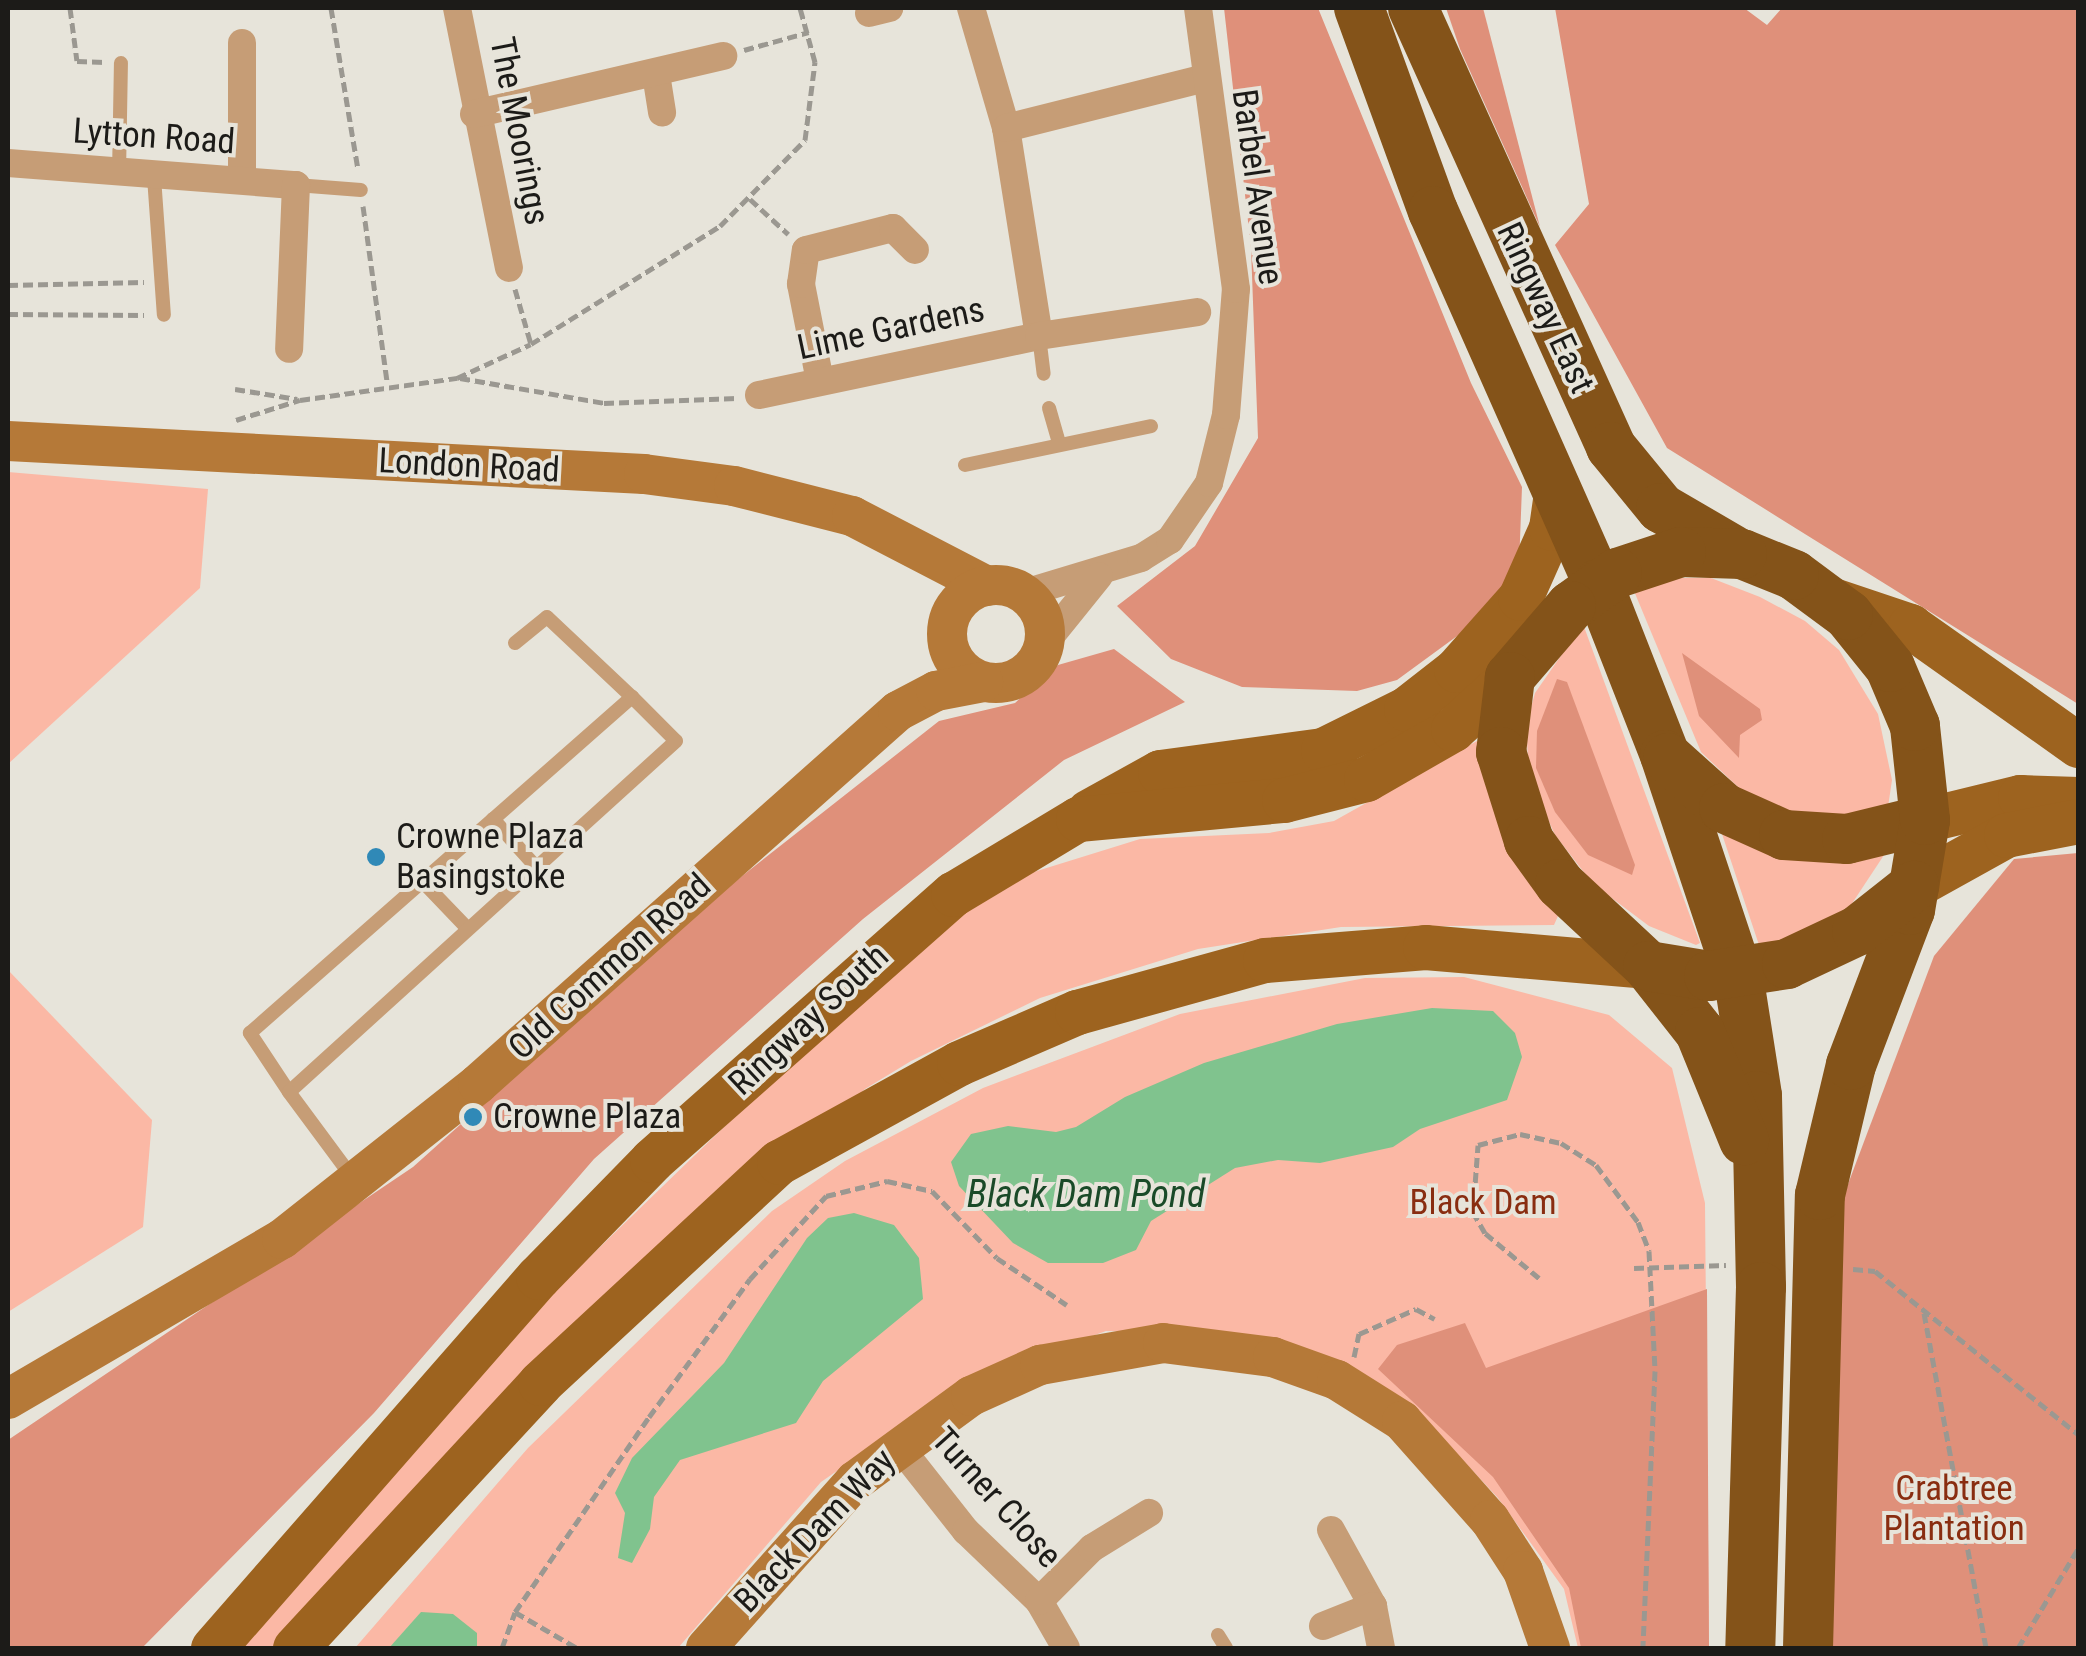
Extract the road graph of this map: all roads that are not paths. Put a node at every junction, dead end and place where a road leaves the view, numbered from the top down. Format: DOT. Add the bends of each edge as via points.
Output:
graph roads {
  1 [pos="457,8"];
  2 [pos="972,8"];
  3 [pos="1198,8"];
  4 [pos="1359,8"];
  5 [pos="1413,8"];
  6 [pos="242,43"];
  7 [pos="723,56"];
  8 [pos="121,63"];
  9 [pos="656,74"];
  10 [pos="1205,78"];
  11 [pos="662,113"];
  12 [pos="474,114"];
  13 [pos="1006,128"];
  14 [pos="8,164"];
  15 [pos="119,175"];
  16 [pos="154,177"];
  17 [pos="242,180"];
  18 [pos="296,185"];
  19 [pos="361,190"];
  20 [pos="915,250"];
  21 [pos="509,268"];
  22 [pos="1197,312"];
  23 [pos="164,314"];
  24 [pos="1039,336"];
  25 [pos="289,350"];
  26 [pos="1044,374"];
  27 [pos="820,382"];
  28 [pos="759,394"];
  29 [pos="1050,408"];
  30 [pos="1151,426"];
  31 [pos="8,441"];
  32 [pos="1059,443"];
  33 [pos="965,465"];
  34 [pos="1558,486"];
  35 [pos="917,552"];
  36 [pos="1742,554"];
  37 [pos="1099,576"];
  38 [pos="1598,584"];
  39 [pos="1006,590"];
  40 [pos="1828,598"];
  41 [pos="949,635"];
  42 [pos="515,642"];
  43 [pos="1045,643"];
  44 [pos="1510,677"];
  45 [pos="983,682"];
  46 [pos="632,698"];
  47 [pos="898,712"];
  48 [pos="2078,745"];
  49 [pos="1665,755"];
  50 [pos="2078,799"];
  51 [pos="1078,819"];
  52 [pos="493,820"];
  53 [pos="1924,820"];
  54 [pos="2078,821"];
  55 [pos="536,868"];
  56 [pos="422,881"];
  57 [pos="1914,886"];
  58 [pos="468,929"];
  59 [pos="1648,966"];
  60 [pos="1738,974"];
  61 [pos="288,1092"];
  62 [pos="1758,1178"];
  63 [pos="357,1183"];
  64 [pos="8,1399"];
  65 [pos="898,1445"];
  66 [pos="1148,1514"];
  67 [pos="1331,1530"];
  68 [pos="314,1534"];
  69 [pos="1039,1602"];
  70 [pos="1372,1606"];
  71 [pos="1323,1626"];
  72 [pos="192,1648"];
  73 [pos="213,1648"];
  74 [pos="298,1648"];
  75 [pos="706,1648"];
  76 [pos="1066,1648"];
  77 [pos="1381,1648"];
  78 [pos="1550,1648"];
  79 [pos="1750,1648"];
  80 [pos="1808,1648"];
  1 -- 12 [label="street, The Moorings"];
  2 -- 13 [label="street"];
  3 -- 10 [label="street"];
  4 -- 34 [label="highway, Ringway East" via="1433,211"];
  5 -- 36 [label="highway, Ringway East" via="1611,448 1661,508"];
  6 -- 17 [label="street"];
  7 -- 9 [label="street"];
  8 -- 15 [label="lane"];
  9 -- 11 [label="street"];
  9 -- 12 [label="street"];
  10 -- 13 [label="street, Barbel Avenue"];
  10 -- 37 [label="street, Barbel Avenue" via="1236,289 1226,415 1208,483 1170,540"];
  12 -- 21 [label="street, The Moorings"];
  13 -- 24 [label="street, Lime Gardens"];
  14 -- 15 [label="street, Lytton Road"];
  15 -- 16 [label="street, Lytton Road"];
  16 -- 17 [label="street, Lytton Road"];
  16 -- 23 [label="lane"];
  17 -- 18 [label="street, Lytton Road"];
  18 -- 19 [label="lane"];
  18 -- 25 [label="street"];
  20 -- 27 [label="street" via="893,228 806,250 801,284"];
  22 -- 24 [label="street, Lime Gardens"];
  24 -- 26 [label="lane"];
  24 -- 27 [label="street, Lime Gardens"];
  27 -- 28 [label="street, Lime Gardens"];
  29 -- 32 [label="lane"];
  30 -- 32 [label="lane"];
  31 -- 35 [label="street, London Road" via="644,474 826,506"];
  32 -- 33 [label="lane"];
  34 -- 38 [label="highway, Ringway East"];
  34 -- 51 [label="main road" via="1552,528 1520,598 1467,659 1406,709 1323,750 1160,772"];
  35 -- 39 [label="street, London Road"];
  35 -- 41 [label="street" via="936,578"];
  36 -- 38 [label="highway" via="1681,552"];
  36 -- 40 [label="highway, Ringway East"];
  37 -- 39 [label="street, Barbel Avenue"];
  37 -- 43 [label="street, Barbel Avenue"];
  38 -- 44 [label="highway"];
  38 -- 49 [label="highway, Ringway East"];
  39 -- 41 [label="street" via="958,602"];
  39 -- 43 [label="street" via="1044,620"];
  40 -- 48 [label="main road" via="1910,626"];
  40 -- 53 [label="highway, Ringway East" via="1879,649 1898,681 1920,746"];
  41 -- 45 [label="street" via="963,672"];
  41 -- 47 [label="street, Old Common Road"];
  42 -- 46 [label="lane" via="547,617"];
  43 -- 45 [label="street" via="1032,670 1016,680"];
  44 -- 51 [label="main road, Ringway South" via="1430,745 1345,787 1284,800"];
  44 -- 59 [label="highway" via="1501,752 1524,832 1560,884"];
  45 -- 47 [label="street, Old Common Road" via="936,691"];
  46 -- 52 [label="lane"];
  46 -- 55 [label="lane" via="676,741"];
  47 -- 63 [label="street, Old Common Road"];
  49 -- 53 [label="highway" via="1724,808 1784,834 1847,840"];
  49 -- 60 [label="highway, Ringway East"];
  50 -- 53 [label="main road" via="2020,797"];
  51 -- 68 [label="main road, Ringway South" via="995,865 912,926 652,1160 538,1277"];
  52 -- 55 [label="lane"];
  52 -- 56 [label="lane"];
  53 -- 57 [label="highway, Ringway East"];
  54 -- 57 [label="main road" via="2006,835"];
  55 -- 58 [label="lane"];
  56 -- 58 [label="lane"];
  56 -- 61 [label="lane" via="250,1033"];
  57 -- 60 [label="highway" via="1822,952"];
  57 -- 80 [label="highway, Ringway East" via="1902,939 1840,1098 1820,1195"];
  58 -- 61 [label="lane"];
  59 -- 60 [label="highway"];
  59 -- 62 [label="highway" via="1700,1032"];
  59 -- 74 [label="main road" via="1424,947 1265,960 1077,1012 958,1063 779,1162 540,1383"];
  60 -- 62 [label="highway, Ringway East" via="1758,1096"];
  61 -- 63 [label="lane"];
  62 -- 79 [label="highway, Ringway East"];
  63 -- 64 [label="street, Old Common Road" via="282,1239"];
  65 -- 69 [label="street, Turner Close" via="966,1530"];
  65 -- 75 [label="street, Black Dam Way" via="812,1523"];
  65 -- 78 [label="street, Black Dam Way" via="971,1396 1040,1365 1108,1348 1189,1344 1274,1357 1376,1402 1450,1469 1523,1572"];
  66 -- 69 [label="street, Turner Close" via="1098,1536"];
  67 -- 70 [label="street"];
  68 -- 72 [label="main road"];
  68 -- 73 [label="main road, Ringway South"];
  69 -- 76 [label="street, Turner Close"];
  70 -- 71 [label="street"];
  70 -- 77 [label="street"];
}
